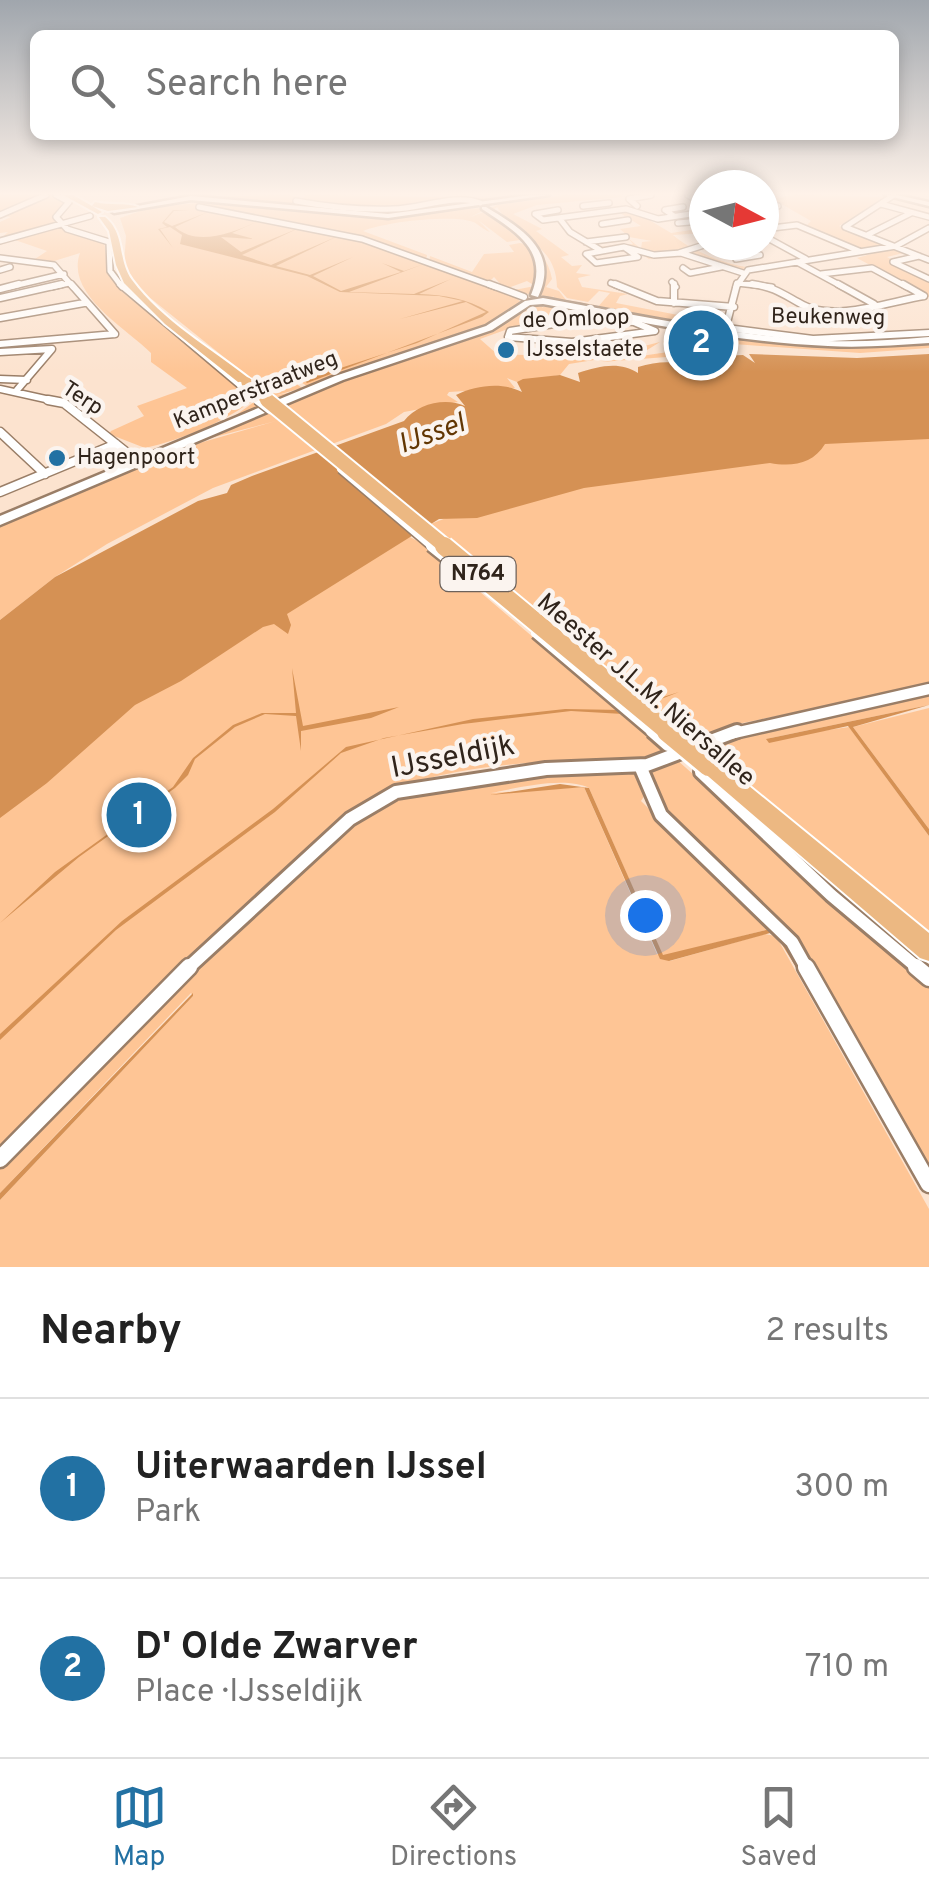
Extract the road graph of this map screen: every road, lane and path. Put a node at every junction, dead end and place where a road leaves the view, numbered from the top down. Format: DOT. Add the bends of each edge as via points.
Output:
graph roads {
  1 [pos="109,254"];
  2 [pos="117,254"];
  3 [pos="405,254"];
  4 [pos="537,254"];
  5 [pos="602,254"];
  6 [pos="634,254"];
  7 [pos="666,254"];
  8 [pos="683,254"];
  9 [pos="796,254"];
  10 [pos="842,254"];
  11 [pos="680,256"];
  12 [pos="925,257"];
  13 [pos="807,260"];
  14 [pos="796,261"];
  15 [pos="11,263"];
  16 [pos="0,264"];
  17 [pos="722,266"];
  18 [pos="683,268"];
  19 [pos="742,272"];
  20 [pos="64,274"];
  21 [pos="822,274"];
  22 [pos="929,278"];
  23 [pos="672,282"];
  24 [pos="69,283"];
  25 [pos="612,283"];
  26 [pos="737,283"];
  27 [pos="0,289"];
  28 [pos="926,297"];
  29 [pos="0,298"];
  30 [pos="532,299"];
  31 [pos="84,303"];
  32 [pos="674,303"];
  33 [pos="876,305"];
  34 [pos="734,307"];
  35 [pos="591,309"];
  36 [pos="0,318"];
  37 [pos="585,319"];
  38 [pos="726,331"];
  39 [pos="929,336"];
  40 [pos="0,344"];
  41 [pos="0,352"];
  42 [pos="0,379"];
  43 [pos="27,380"];
  44 [pos="244,384"];
  45 [pos="0,388"];
  46 [pos="17,390"];
  47 [pos="0,432"];
  48 [pos="116,444"];
  49 [pos="136,460"];
  50 [pos="45,474"];
  51 [pos="0,492"];
  52 [pos="0,520"];
  53 [pos="929,689"];
  54 [pos="640,766"];
  55 [pos="705,769"];
  56 [pos="929,949"];
  57 [pos="929,978"];
  58 [pos="0,1159"];
  59 [pos="929,1184"];
  1 -- 44 [label="street, Meester J.L.M. Niersallee" via="110,271 128,295"];
  2 -- 44 [label="main road, Meester J.L.M. Niersallee / N764" via="126,278"];
  3 -- 30 [label="street"];
  4 -- 30 [label="main road" via="545,275"];
  5 -- 6 [label="street" via="606,262"];
  7 -- 11 [label="street"];
  7 -- 11 [label="street" via="687,262"];
  8 -- 11 [label="street"];
  9 -- 13 [label="street"];
  10 -- 13 [label="street"];
  11 -- 17 [label="street"];
  12 -- 22 [label="street" via="893,262"];
  13 -- 14 [label="street"];
  14 -- 19 [label="street"];
  14 -- 21 [label="street"];
  15 -- 16 [label="street"];
  15 -- 16 [label="street"];
  15 -- 20 [label="street" via="54,264"];
  17 -- 18 [label="street"];
  17 -- 19 [label="street"];
  19 -- 26 [label="street"];
  20 -- 24 [label="street"];
  20 -- 27 [label="street"];
  21 -- 28 [label="street" via="867,267"];
  21 -- 33 [label="street"];
  23 -- 32 [label="street" via="678,289"];
  24 -- 29 [label="street"];
  24 -- 31 [label="street"];
  25 -- 32 [label="street"];
  26 -- 33 [label="street" via="791,292 812,309"];
  26 -- 34 [label="street"];
  28 -- 33 [label="street"];
  30 -- 35 [label="main road"];
  30 -- 49 [label="main road, Kamperstraatweg" via="489,328 339,378"];
  31 -- 36 [label="street"];
  31 -- 40 [label="street" via="116,334"];
  32 -- 34 [label="street"];
  34 -- 38 [label="street"];
  35 -- 37 [label="street, de Omloop"];
  35 -- 38 [label="main road"];
  37 -- 37 [label="street, de Omloop" via="627,320 655,331 572,342 508,337 525,325"];
  38 -- 39 [label="main road" via="822,346"];
  41 -- 43 [label="street" via="52,349"];
  42 -- 43 [label="street, Terp"];
  43 -- 46 [label="street"];
  44 -- 55 [label="main road, Meester J.L.M. Niersallee / N764, bridge"];
  45 -- 46 [label="street, Terp"];
  46 -- 48 [label="street, Terp" via="64,403"];
  47 -- 50 [label="street"];
  48 -- 49 [label="street, Terp"];
  48 -- 50 [label="street"];
  49 -- 52 [label="main road, Kamperstraatweg"];
  50 -- 51 [label="street"];
  53 -- 54 [label="street, IJsseldijk" via="737,731"];
  54 -- 58 [label="street, IJsseldijk" via="496,774 410,788 374,804 313,851 162,993"];
  54 -- 59 [label="street" via="661,814 792,942"];
  55 -- 56 [label="main road, Meester J.L.M. Niersallee / N764"];
  55 -- 57 [label="street, Meester J.L.M. Niersallee" via="831,894"];
}
